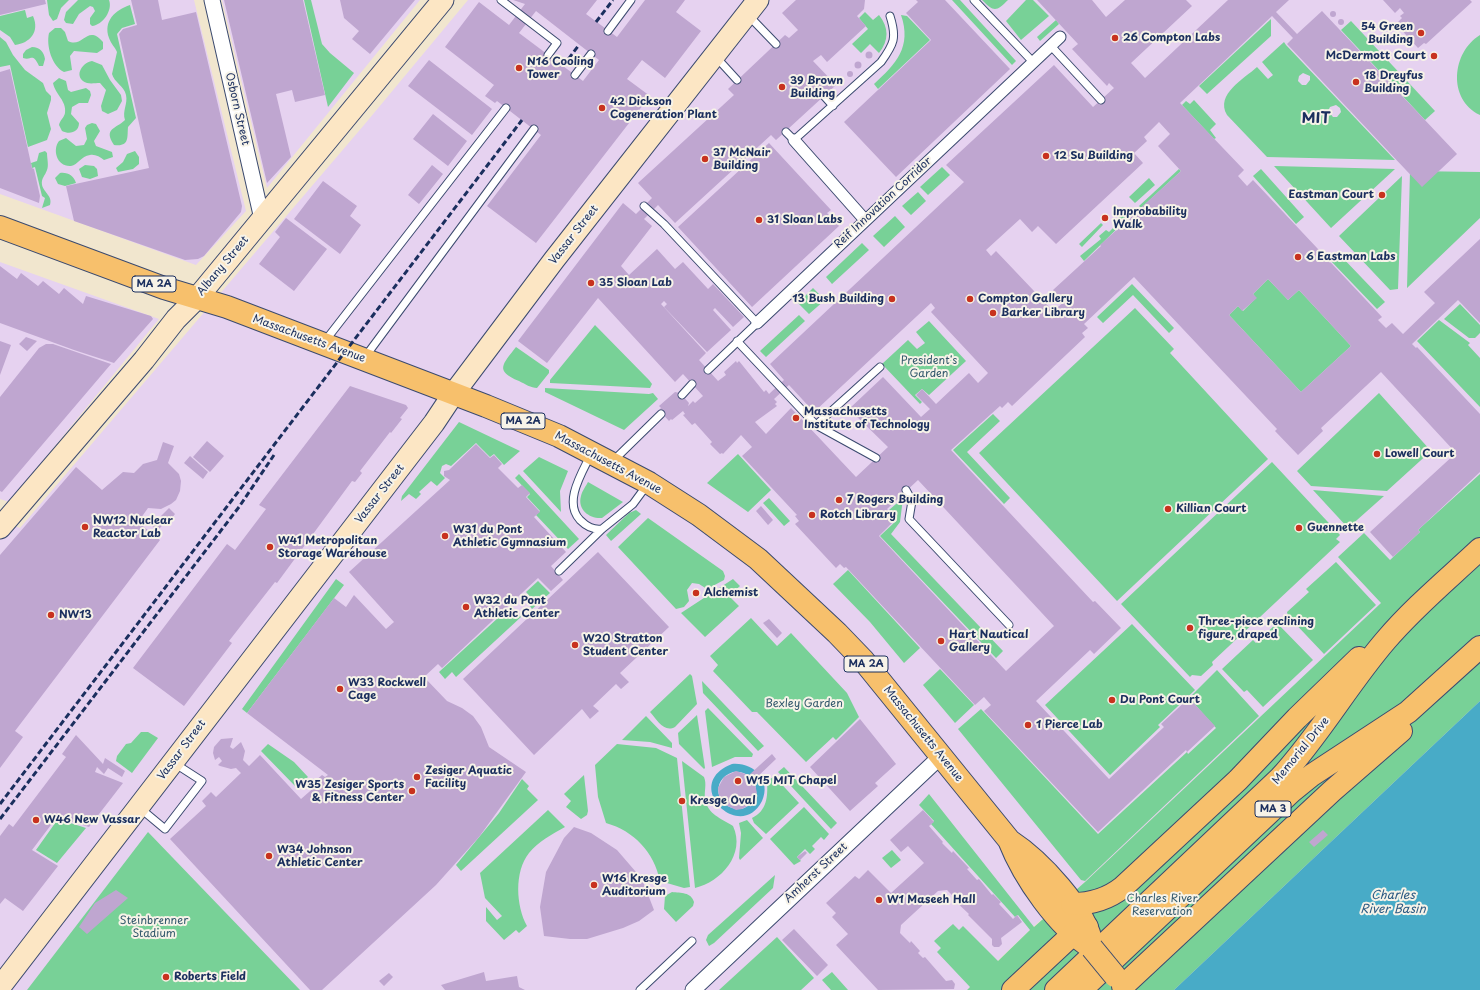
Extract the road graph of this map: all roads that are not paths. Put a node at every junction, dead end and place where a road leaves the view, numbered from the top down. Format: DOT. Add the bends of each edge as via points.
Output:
graph roads {
  1 [pos="212,0"];
  2 [pos="443,0"];
  3 [pos="501,0"];
  4 [pos="631,0"];
  5 [pos="974,0"];
  6 [pos="753,7"];
  7 [pos="890,16"];
  8 [pos="608,31"];
  9 [pos="1060,37"];
  10 [pos="776,44"];
  11 [pos="1050,46"];
  12 [pos="548,54"];
  13 [pos="591,54"];
  14 [pos="714,56"];
  15 [pos="1033,62"];
  16 [pos="575,75"];
  17 [pos="737,80"];
  18 [pos="824,96"];
  19 [pos="1101,100"];
  20 [pos="832,106"];
  21 [pos="506,108"];
  22 [pos="534,129"];
  23 [pos="790,136"];
  24 [pos="644,206"];
  25 [pos="262,219"];
  26 [pos="865,220"];
  27 [pos="0,227"];
  28 [pos="197,298"];
  29 [pos="757,323"];
  30 [pos="737,341"];
  31 [pos="323,344"];
  32 [pos="363,359"];
  33 [pos="880,367"];
  34 [pos="708,370"];
  35 [pos="692,384"];
  36 [pos="454,393"];
  37 [pos="682,395"];
  38 [pos="661,414"];
  39 [pos="816,425"];
  40 [pos="591,452"];
  41 [pos="876,458"];
  42 [pos="611,462"];
  43 [pos="649,483"];
  44 [pos="906,490"];
  45 [pos="4,519"];
  46 [pos="602,530"];
  47 [pos="1480,549"];
  48 [pos="559,571"];
  49 [pos="1406,619"];
  50 [pos="1009,625"];
  51 [pos="1480,648"];
  52 [pos="941,756"];
  53 [pos="173,762"];
  54 [pos="139,807"];
  55 [pos="1009,840"];
  56 [pos="1072,904"];
  57 [pos="1086,938"];
  58 [pos="692,941"];
  59 [pos="1122,984"];
  60 [pos="0,987"];
  61 [pos="640,990"];
  62 [pos="693,990"];
  63 [pos="1013,990"];
  64 [pos="1056,990"];
  65 [pos="1081,990"];
  1 -- 25 [label="street, Osborn Street"];
  2 -- 25 [label="main road, Albany Street"];
  3 -- 12 [label="lane" via="557,43"];
  4 -- 8 [label="lane"];
  5 -- 15 [label="lane"];
  6 -- 10 [label="lane"];
  6 -- 14 [label="main road, Vassar Street"];
  7 -- 20 [label="lane" via="895,38 891,49 881,62"];
  9 -- 11 [label="street, Reif Innovation Corridor"];
  11 -- 15 [label="street, Reif Innovation Corridor"];
  11 -- 19 [label="lane"];
  13 -- 16 [label="lane"];
  14 -- 17 [label="lane"];
  14 -- 36 [label="main road, Vassar Street" via="554,260"];
  15 -- 26 [label="street, Reif Innovation Corridor"];
  18 -- 20 [label="lane"];
  20 -- 23 [label="lane"];
  21 -- 31 [label="lane"];
  22 -- 32 [label="lane"];
  23 -- 26 [label="street"];
  24 -- 29 [label="lane"];
  25 -- 28 [label="main road, Albany Street"];
  26 -- 29 [label="street, Reif Innovation Corridor"];
  27 -- 28 [label="main road, Massachusetts Avenue / MA 2A"];
  28 -- 31 [label="main road, Massachusetts Avenue / MA 2A"];
  28 -- 45 [label="main road, Albany Street" via="176,319 144,360"];
  29 -- 30 [label="lane, Reif Innovation Corridor"];
  30 -- 34 [label="lane, Reif Innovation Corridor"];
  30 -- 39 [label="lane"];
  31 -- 32 [label="main road, Massachusetts Avenue / MA 2A"];
  32 -- 36 [label="main road, Massachusetts Avenue / MA 2A"];
  33 -- 39 [label="lane"];
  35 -- 37 [label="lane"];
  36 -- 40 [label="main road, Massachusetts Avenue / MA 2A" via="518,418"];
  36 -- 53 [label="main road, Vassar Street" via="434,423"];
  38 -- 42 [label="lane"];
  39 -- 41 [label="lane"];
  40 -- 42 [label="main road, Massachusetts Avenue / MA 2A"];
  40 -- 46 [label="lane" via="577,487 573,501 574,510 589,528"];
  42 -- 43 [label="main road, Massachusetts Avenue / MA 2A"];
  43 -- 46 [label="lane" via="633,504"];
  43 -- 52 [label="main road, Massachusetts Avenue / MA 2A" via="699,514 787,584 863,660"];
  44 -- 50 [label="lane" via="912,501 909,519"];
  46 -- 48 [label="lane"];
  47 -- 49 [label="main road, Memorial Drive / MA 3"];
  49 -- 56 [label="main road" via="1337,679 1238,780 1123,887 1104,899 1086,904"];
  49 -- 64 [label="main road, Memorial Drive / MA 3" via="1368,663 1290,768"];
  51 -- 59 [label="main road" via="1410,722"];
  51 -- 65 [label="main road, Memorial Drive / MA 3" via="1408,712 1312,775 1291,792"];
  52 -- 55 [label="main road, Massachusetts Avenue / MA 2A"];
  52 -- 62 [label="street, Amherst Street"];
  53 -- 54 [label="main road, Vassar Street"];
  53 -- 54 [label="lane" via="202,781 165,829"];
  54 -- 60 [label="main road, Vassar Street"];
  55 -- 56 [label="main road, Massachusetts Avenue / MA 2A" via="1044,869"];
  55 -- 57 [label="main road, Massachusetts Avenue / MA 2A" via="1029,881"];
  56 -- 57 [label="main road, Massachusetts Avenue / MA 2A"];
  57 -- 59 [label="main road, Massachusetts Avenue / MA 2A, bridge"];
  57 -- 63 [label="main road"];
  58 -- 61 [label="lane"];
}
